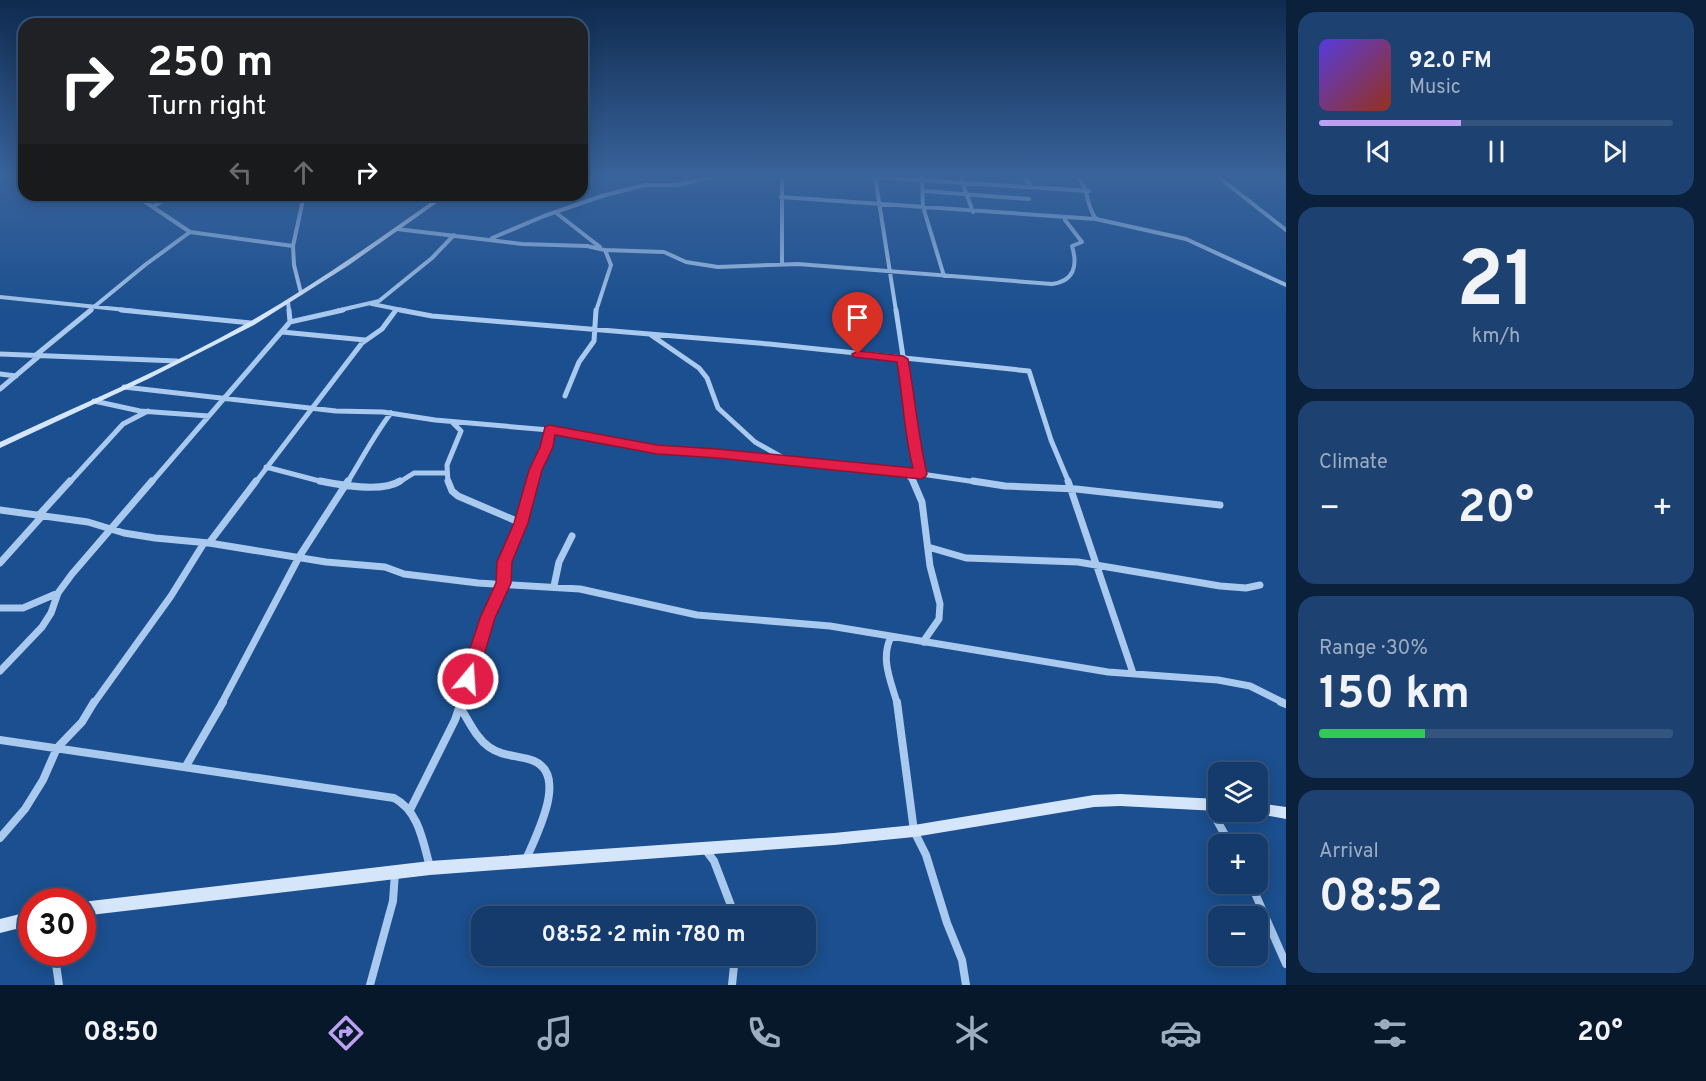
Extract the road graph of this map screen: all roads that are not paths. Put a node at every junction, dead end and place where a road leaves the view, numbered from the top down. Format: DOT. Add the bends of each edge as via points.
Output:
graph roads {
  1 [pos="176,222"];
  2 [pos="299,222"];
  3 [pos="407,222"];
  4 [pos="531,222"];
  5 [pos="568,222"];
  6 [pos="782,222"];
  7 [pos="881,222"];
  8 [pos="928,222"];
  9 [pos="1067,222"];
  10 [pos="1109,222"];
  11 [pos="397,229"];
  12 [pos="190,232"];
  13 [pos="454,235"];
  14 [pos="491,239"];
  15 [pos="294,246"];
  16 [pos="602,249"];
  17 [pos="782,264"];
  18 [pos="888,271"];
  19 [pos="944,276"];
  20 [pos="1286,285"];
  21 [pos="301,293"];
  22 [pos="0,297"];
  23 [pos="288,302"];
  24 [pos="372,304"];
  25 [pos="93,308"];
  26 [pos="396,309"];
  27 [pos="290,322"];
  28 [pos="251,323"];
  29 [pos="594,329"];
  30 [pos="282,332"];
  31 [pos="650,334"];
  32 [pos="365,340"];
  33 [pos="0,354"];
  34 [pos="38,356"];
  35 [pos="903,359"];
  36 [pos="177,361"];
  37 [pos="0,374"];
  38 [pos="16,376"];
  39 [pos="124,387"];
  40 [pos="0,390"];
  41 [pos="225,396"];
  42 [pos="565,396"];
  43 [pos="94,401"];
  44 [pos="312,408"];
  45 [pos="148,411"];
  46 [pos="391,413"];
  47 [pos="209,416"];
  48 [pos="452,422"];
  49 [pos="549,430"];
  50 [pos="0,445"];
  51 [pos="788,460"];
  52 [pos="266,467"];
  53 [pos="447,473"];
  54 [pos="906,473"];
  55 [pos="921,474"];
  56 [pos="344,485"];
  57 [pos="1071,489"];
  58 [pos="1220,505"];
  59 [pos="0,510"];
  60 [pos="41,515"];
  61 [pos="521,523"];
  62 [pos="112,529"];
  63 [pos="572,536"];
  64 [pos="206,543"];
  65 [pos="928,547"];
  66 [pos="299,557"];
  67 [pos="0,563"];
  68 [pos="1097,567"];
  69 [pos="504,583"];
  70 [pos="1260,585"];
  71 [pos="554,586"];
  72 [pos="58,593"];
  73 [pos="0,608"];
  74 [pos="891,637"];
  75 [pos="923,642"];
  76 [pos="0,671"];
  77 [pos="1134,673"];
  78 [pos="1286,704"];
  79 [pos="459,706"];
  80 [pos="0,740"];
  81 [pos="57,748"];
  82 [pos="186,766"];
  83 [pos="1208,804"];
  84 [pos="410,810"];
  85 [pos="1268,811"];
  86 [pos="1286,813"];
  87 [pos="914,831"];
  88 [pos="0,838"];
  89 [pos="704,849"];
  90 [pos="525,862"];
  91 [pos="430,868"];
  92 [pos="395,872"];
  93 [pos="1255,894"];
  94 [pos="731,906"];
  95 [pos="96,909"];
  96 [pos="18,922"];
  97 [pos="0,926"];
  98 [pos="1286,964"];
  99 [pos="56,966"];
  100 [pos="734,966"];
  101 [pos="59,985"];
  102 [pos="370,985"];
  103 [pos="732,985"];
  104 [pos="966,985"];
  1 -- 12 [label="street"];
  2 -- 15 [label="street"];
  3 -- 11 [label="street"];
  4 -- 14 [label="street"];
  5 -- 16 [label="street"];
  6 -- 17 [label="street"];
  7 -- 18 [label="street"];
  8 -- 19 [label="street"];
  9 -- 19 [label="street" via="1083,241 1072,245 1075,257 1071,278 1066,282 1038,284"];
  10 -- 20 [label="street" via="1186,239"];
  11 -- 13 [label="street"];
  11 -- 21 [label="street"];
  12 -- 15 [label="street"];
  12 -- 25 [label="street"];
  13 -- 14 [label="street"];
  13 -- 24 [label="street" via="432,258"];
  14 -- 16 [label="street"];
  15 -- 21 [label="street"];
  16 -- 17 [label="street" via="664,252 686,262 718,267"];
  16 -- 29 [label="street" via="611,266 599,298"];
  17 -- 18 [label="street"];
  18 -- 19 [label="street"];
  18 -- 35 [label="street"];
  21 -- 23 [label="street"];
  22 -- 25 [label="street"];
  23 -- 27 [label="street"];
  23 -- 28 [label="street"];
  24 -- 26 [label="street"];
  24 -- 27 [label="street"];
  25 -- 28 [label="street"];
  25 -- 34 [label="street"];
  26 -- 29 [label="street" via="432,316"];
  26 -- 32 [label="street" via="382,329"];
  27 -- 30 [label="street"];
  28 -- 36 [label="street"];
  29 -- 31 [label="street"];
  29 -- 42 [label="street" via="593,345 579,362"];
  30 -- 32 [label="street"];
  30 -- 41 [label="street"];
  31 -- 35 [label="street"];
  31 -- 51 [label="street" via="699,368 718,408 755,442"];
  32 -- 44 [label="street"];
  33 -- 34 [label="street"];
  34 -- 36 [label="street"];
  34 -- 38 [label="street"];
  35 -- 55 [label="street"];
  35 -- 57 [label="street" via="1029,371"];
  36 -- 39 [label="street"];
  37 -- 38 [label="street"];
  38 -- 40 [label="street"];
  39 -- 41 [label="street"];
  39 -- 43 [label="street"];
  41 -- 44 [label="street"];
  41 -- 47 [label="street"];
  43 -- 45 [label="street"];
  43 -- 50 [label="street"];
  44 -- 46 [label="street"];
  44 -- 52 [label="street"];
  45 -- 47 [label="street"];
  45 -- 60 [label="street" via="123,424"];
  46 -- 48 [label="street"];
  46 -- 56 [label="street"];
  47 -- 62 [label="street"];
  48 -- 49 [label="street"];
  48 -- 53 [label="street" via="459,427 461,436 447,462"];
  49 -- 51 [label="street" via="657,450"];
  49 -- 61 [label="street"];
  51 -- 54 [label="street"];
  52 -- 56 [label="street"];
  52 -- 64 [label="street"];
  53 -- 56 [label="street" via="415,473 388,486"];
  53 -- 61 [label="street" via="450,489 458,497"];
  54 -- 55 [label="street"];
  54 -- 65 [label="street" via="922,502"];
  55 -- 57 [label="street" via="1005,486"];
  56 -- 66 [label="street"];
  57 -- 58 [label="street"];
  57 -- 68 [label="street"];
  59 -- 60 [label="street"];
  60 -- 62 [label="street"];
  60 -- 67 [label="street"];
  61 -- 69 [label="street" via="504,562"];
  62 -- 64 [label="street"];
  62 -- 72 [label="street"];
  63 -- 71 [label="street" via="559,562"];
  64 -- 66 [label="street"];
  64 -- 81 [label="street" via="92,708"];
  65 -- 68 [label="street" via="966,558 1044,559"];
  65 -- 75 [label="street" via="940,604 939,619"];
  66 -- 69 [label="street" via="385,567 404,574"];
  66 -- 82 [label="street"];
  68 -- 70 [label="street" via="1220,586"];
  68 -- 77 [label="street"];
  69 -- 71 [label="street"];
  69 -- 79 [label="street" via="488,618"];
  71 -- 74 [label="street" via="697,615 830,626"];
  72 -- 73 [label="street" via="23,608"];
  72 -- 76 [label="street" via="48,619"];
  74 -- 75 [label="street"];
  74 -- 87 [label="street" via="885,657 899,710"];
  75 -- 77 [label="street"];
  77 -- 78 [label="street" via="1250,686"];
  79 -- 84 [label="street"];
  79 -- 90 [label="street" via="484,744 495,752 543,765 550,777 546,810"];
  80 -- 81 [label="street"];
  81 -- 82 [label="street"];
  81 -- 88 [label="street" via="25,809"];
  82 -- 84 [label="street" via="394,798"];
  83 -- 87 [label="street" via="1094,801"];
  84 -- 91 [label="street"];
  85 -- 86 [label="street"];
  87 -- 89 [label="street"];
  87 -- 104 [label="street" via="962,960"];
  89 -- 90 [label="street"];
  89 -- 94 [label="street" via="714,861"];
  90 -- 91 [label="street"];
  91 -- 92 [label="street"];
  92 -- 95 [label="street"];
  92 -- 102 [label="street" via="393,901"];
  93 -- 98 [label="street"];
  96 -- 97 [label="street"];
  99 -- 101 [label="street"];
  100 -- 103 [label="street"];
}
